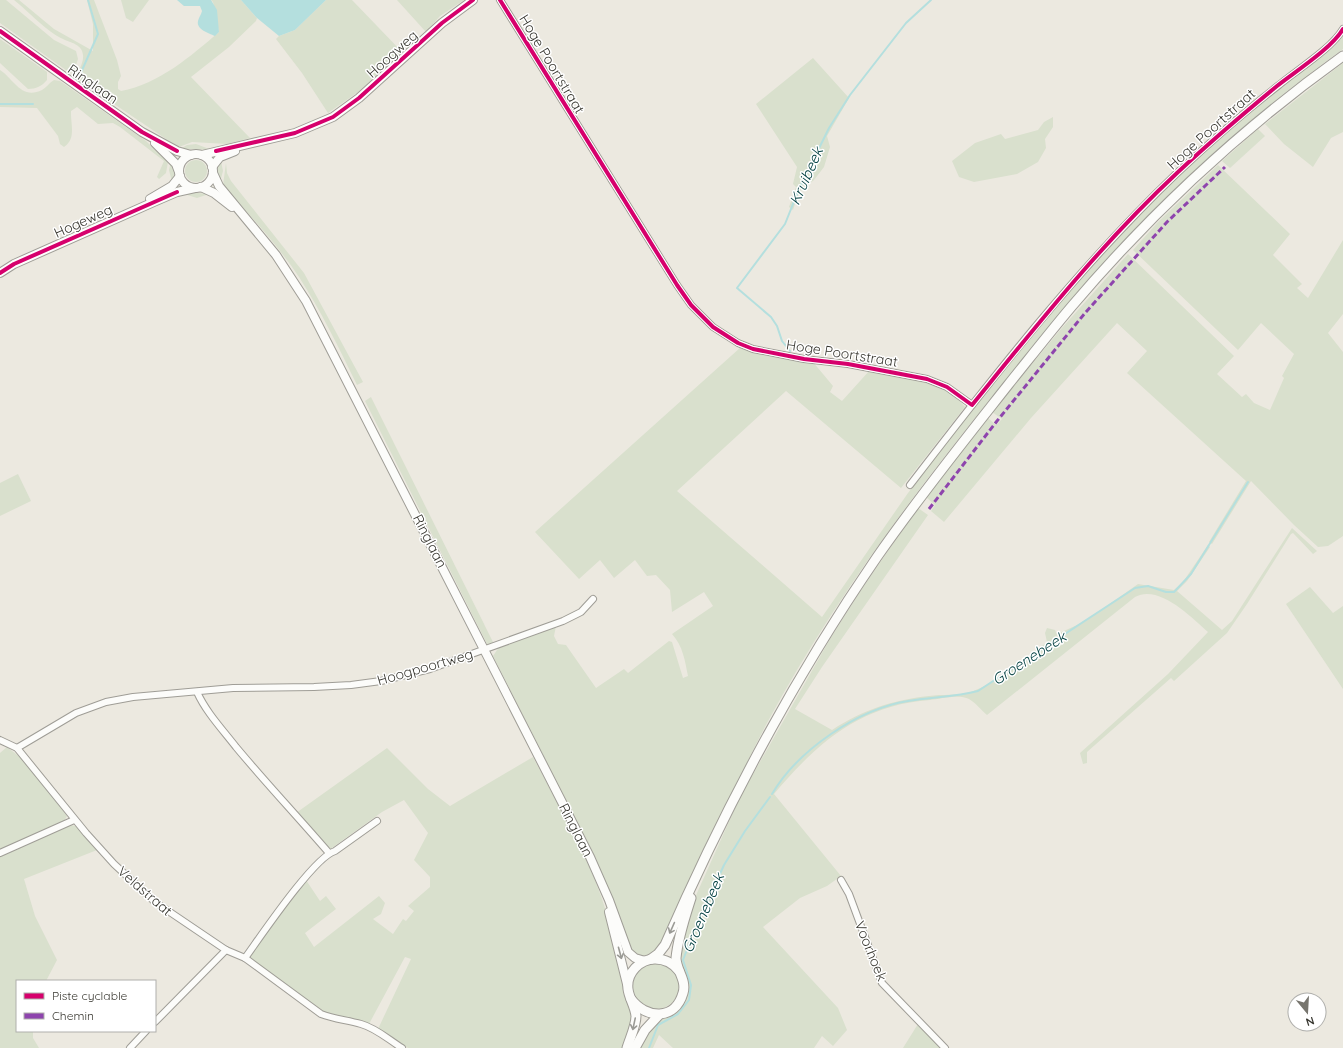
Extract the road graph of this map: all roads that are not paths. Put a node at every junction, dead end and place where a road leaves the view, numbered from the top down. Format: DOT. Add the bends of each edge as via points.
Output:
graph roads {
  1 [pos="473,0"];
  2 [pos="500,0"];
  3 [pos="1343,29"];
  4 [pos="0,31"];
  5 [pos="1343,56"];
  6 [pos="142,132"];
  7 [pos="245,146"];
  8 [pos="191,155"];
  9 [pos="202,156"];
  10 [pos="212,170"];
  11 [pos="180,175"];
  12 [pos="198,188"];
  13 [pos="122,216"];
  14 [pos="246,218"];
  15 [pos="0,273"];
  16 [pos="972,405"];
  17 [pos="910,485"];
  18 [pos="593,600"];
  19 [pos="485,650"];
  20 [pos="197,692"];
  21 [pos="0,740"];
  22 [pos="17,748"];
  23 [pos="74,820"];
  24 [pos="377,822"];
  25 [pos="0,853"];
  26 [pos="329,853"];
  27 [pos="701,868"];
  28 [pos="598,875"];
  29 [pos="841,880"];
  30 [pos="226,950"];
  31 [pos="245,958"];
  32 [pos="648,960"];
  33 [pos="681,974"];
  34 [pos="628,988"];
  35 [pos="631,999"];
  36 [pos="659,1015"];
  37 [pos="156,1021"];
  38 [pos="145,1032"];
  39 [pos="130,1048"];
  40 [pos="402,1048"];
  41 [pos="626,1048"];
  42 [pos="635,1048"];
  43 [pos="945,1048"];
  1 -- 7 [label="main road, Hoogweg" via="442,23 359,98 324,122 295,133"];
  2 -- 16 [label="street, Hoge Poortstraat" via="677,285 691,305 713,327 728,338 753,348 927,379 947,387"];
  3 -- 16 [label="street, Hoge Poortstraat" via="1323,50 1204,148 1120,231 1062,294"];
  4 -- 6 [label="main road, Ringlaan"];
  5 -- 27 [label="main road" via="1257,123 1180,192 1073,305 943,466 876,558 803,672 748,771"];
  6 -- 8 [label="main road, Ringlaan" via="171,148"];
  6 -- 11 [label="main road, Ringlaan" via="176,164"];
  7 -- 9 [label="main road"];
  7 -- 10 [label="main road" via="220,157"];
  8 -- 9 [label="main road, Ringlaan"];
  8 -- 11 [label="main road" via="184,159 180,166"];
  9 -- 10 [label="main road, Ringlaan" via="207,158"];
  10 -- 12 [label="main road" via="211,179"];
  10 -- 14 [label="main road, Ringlaan" via="219,186"];
  11 -- 12 [label="main road, Ringlaan" via="186,184"];
  11 -- 13 [label="main road, Hogeweg" via="172,186"];
  12 -- 13 [label="main road, Hogeweg" via="177,192"];
  12 -- 14 [label="main road, Ringlaan" via="214,193"];
  13 -- 15 [label="main road, Hogeweg" via="14,264"];
  14 -- 19 [label="main road, Ringlaan" via="276,255 306,301"];
  16 -- 17 [label="street, Hoge Poortstraat"];
  18 -- 19 [label="street, Hoogpoortweg" via="582,612 563,621"];
  19 -- 20 [label="street, Hoogpoortweg" via="430,669 381,681 351,685 233,688"];
  19 -- 28 [label="main road, Ringlaan"];
  20 -- 22 [label="street, Hoogpoortweg" via="124,698 89,707 62,720"];
  20 -- 26 [label="street" via="201,702 254,769"];
  21 -- 22 [label="street, Veldstraat"];
  22 -- 23 [label="street, Veldstraat"];
  23 -- 25 [label="street"];
  23 -- 30 [label="street, Veldstraat" via="114,864 155,902"];
  24 -- 26 [label="street"];
  26 -- 31 [label="street" via="307,874"];
  27 -- 32 [label="main road, one-way" via="665,946"];
  27 -- 33 [label="main road" via="678,949 676,960"];
  28 -- 32 [label="main road, Ringlaan" via="628,952 635,958"];
  28 -- 34 [label="main road, Ringlaan, one-way"];
  29 -- 43 [label="street, Voorhoek" via="849,894 882,983"];
  30 -- 31 [label="street, Veldstraat"];
  30 -- 37 [label="street"];
  31 -- 40 [label="street, Veldstraat" via="320,1014 361,1024"];
  32 -- 33 [label="main road" via="668,961"];
  32 -- 34 [label="main road" via="635,967 629,977"];
  33 -- 36 [label="main road" via="684,987 680,1001"];
  34 -- 35 [label="main road"];
  35 -- 36 [label="main road" via="645,1013"];
  35 -- 41 [label="main road, one-way" via="636,1018"];
  36 -- 42 [label="main road" via="645,1030"];
  38 -- 39 [label="street"];
}
